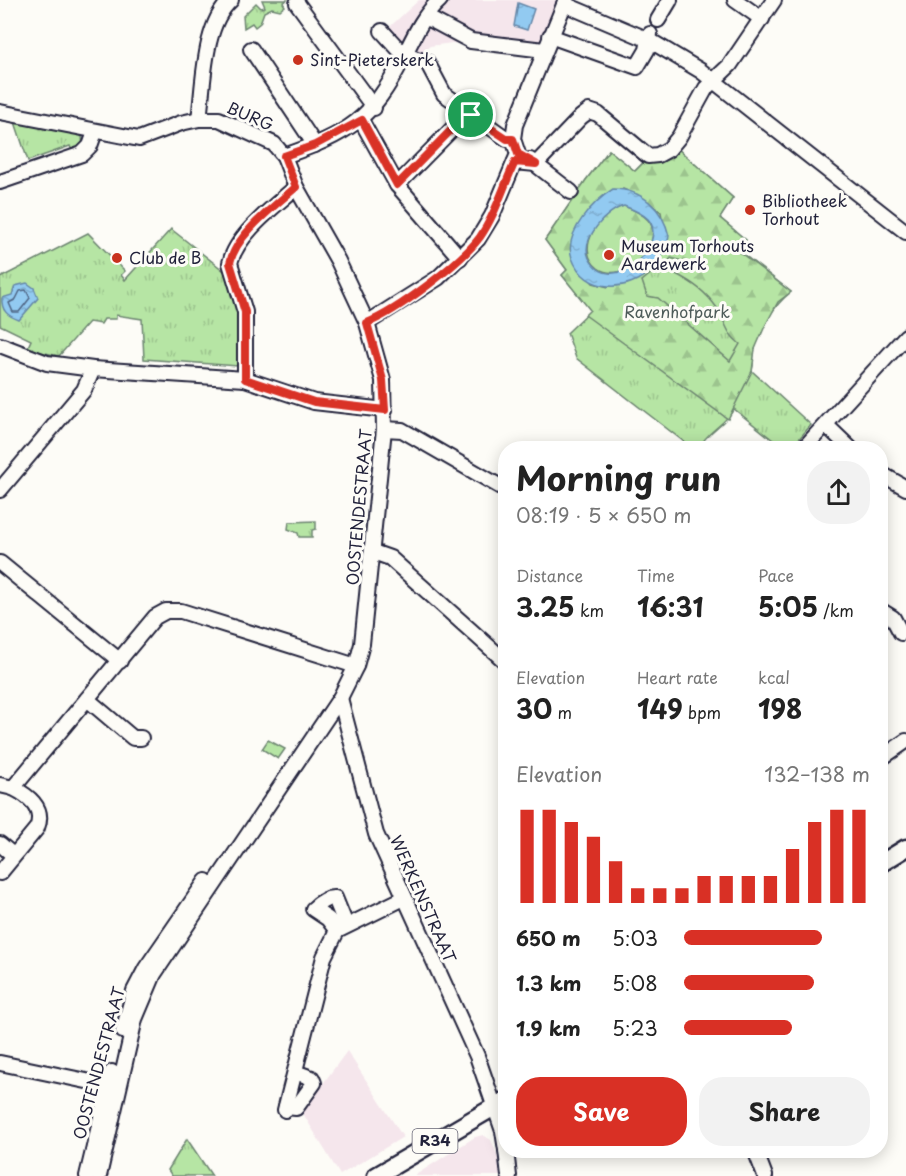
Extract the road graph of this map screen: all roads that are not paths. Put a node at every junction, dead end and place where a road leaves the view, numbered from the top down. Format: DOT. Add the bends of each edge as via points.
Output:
graph roads {
  1 [pos="231,0"];
  2 [pos="440,0"];
  3 [pos="670,0"];
  4 [pos="735,0"];
  5 [pos="774,0"];
  6 [pos="565,2"];
  7 [pos="297,3"];
  8 [pos="426,17"];
  9 [pos="762,19"];
  10 [pos="658,20"];
  11 [pos="382,32"];
  12 [pos="550,36"];
  13 [pos="649,37"];
  14 [pos="251,49"];
  15 [pos="544,50"];
  16 [pos="404,55"];
  17 [pos="714,81"];
  18 [pos="374,108"];
  19 [pos="0,112"];
  20 [pos="471,115"];
  21 [pos="199,119"];
  22 [pos="362,120"];
  23 [pos="95,132"];
  24 [pos="513,139"];
  25 [pos="315,145"];
  26 [pos="284,156"];
  27 [pos="517,158"];
  28 [pos="536,164"];
  29 [pos="0,183"];
  30 [pos="397,185"];
  31 [pos="296,187"];
  32 [pos="571,192"];
  33 [pos="906,232"];
  34 [pos="460,258"];
  35 [pos="367,323"];
  36 [pos="906,336"];
  37 [pos="0,345"];
  38 [pos="93,369"];
  39 [pos="245,379"];
  40 [pos="385,410"];
  41 [pos="826,425"];
  42 [pos="384,429"];
  43 [pos="811,441"];
  44 [pos="843,441"];
  45 [pos="888,478"];
  46 [pos="498,485"];
  47 [pos="906,488"];
  48 [pos="0,490"];
  49 [pos="373,552"];
  50 [pos="0,563"];
  51 [pos="888,615"];
  52 [pos="901,633"];
  53 [pos="498,655"];
  54 [pos="120,661"];
  55 [pos="356,666"];
  56 [pos="340,698"];
  57 [pos="87,699"];
  58 [pos="141,738"];
  59 [pos="906,741"];
  60 [pos="888,753"];
  61 [pos="6,787"];
  62 [pos="0,844"];
  63 [pos="906,848"];
  64 [pos="13,855"];
  65 [pos="888,859"];
  66 [pos="0,873"];
  67 [pos="404,898"];
  68 [pos="0,1063"];
  69 [pos="295,1072"];
  70 [pos="113,1086"];
  71 [pos="498,1099"];
  72 [pos="498,1104"];
  73 [pos="507,1158"];
  74 [pos="758,1158"];
  75 [pos="87,1176"];
  76 [pos="99,1176"];
  77 [pos="376,1176"];
  78 [pos="509,1176"];
  79 [pos="765,1176"];
  1 -- 21 [label="street" via="215,21"];
  2 -- 8 [label="street"];
  3 -- 10 [label="street"];
  4 -- 9 [label="street"];
  5 -- 9 [label="street"];
  6 -- 12 [label="street"];
  6 -- 13 [label="street"];
  7 -- 18 [label="street"];
  8 -- 15 [label="street" via="471,40"];
  8 -- 16 [label="street"];
  9 -- 17 [label="street"];
  11 -- 16 [label="street"];
  12 -- 13 [label="street" via="637,68"];
  12 -- 15 [label="street"];
  13 -- 17 [label="street"];
  14 -- 25 [label="street"];
  15 -- 24 [label="street"];
  16 -- 18 [label="street"];
  16 -- 20 [label="street" via="427,62 444,94"];
  17 -- 28 [label="street" via="706,88 679,137 658,155 648,156 598,114 589,111"];
  17 -- 33 [label="street"];
  18 -- 22 [label="street"];
  19 -- 23 [label="street, BURG"];
  20 -- 24 [label="street"];
  20 -- 30 [label="street" via="458,123"];
  21 -- 23 [label="street, BURG" via="139,140"];
  21 -- 26 [label="street, BURG" via="219,119 274,144"];
  22 -- 25 [label="street"];
  22 -- 30 [label="street"];
  23 -- 29 [label="street" via="82,154"];
  24 -- 27 [label="street"];
  25 -- 26 [label="street"];
  26 -- 31 [label="street, OOSTENDESTRAAT"];
  27 -- 28 [label="street"];
  27 -- 34 [label="street" via="486,227"];
  28 -- 32 [label="street"];
  30 -- 34 [label="street"];
  31 -- 35 [label="street, OOSTENDESTRAAT"];
  31 -- 39 [label="street" via="254,226 232,255 230,263 245,312"];
  34 -- 35 [label="street" via="438,278"];
  35 -- 40 [label="street, OOSTENDESTRAAT" via="383,380"];
  36 -- 41 [label="street"];
  37 -- 38 [label="street" via="34,360"];
  38 -- 39 [label="street"];
  38 -- 48 [label="street" via="84,390"];
  39 -- 40 [label="street" via="314,402"];
  40 -- 42 [label="street, OOSTENDESTRAAT"];
  41 -- 43 [label="street"];
  41 -- 44 [label="street"];
  42 -- 46 [label="street" via="402,430"];
  42 -- 49 [label="street, OOSTENDESTRAAT"];
  45 -- 47 [label="street"];
  49 -- 53 [label="street" via="390,558"];
  49 -- 55 [label="street, OOSTENDESTRAAT"];
  50 -- 54 [label="street"];
  51 -- 52 [label="street"];
  54 -- 55 [label="street" via="155,617 166,611 181,611"];
  54 -- 57 [label="street"];
  55 -- 56 [label="street, OOSTENDESTRAAT"];
  56 -- 67 [label="street, WERKENSTRAAT" via="376,834"];
  56 -- 70 [label="street, OOSTENDESTRAAT" via="154,975"];
  57 -- 58 [label="street" via="133,738"];
  57 -- 61 [label="street"];
  59 -- 60 [label="street"];
  61 -- 64 [label="street" via="35,804 40,820 38,828"];
  62 -- 64 [label="street"];
  63 -- 65 [label="main road"];
  64 -- 66 [label="street"];
  67 -- 69 [label="street" via="341,928 324,957"];
  67 -- 71 [label="street, WERKENSTRAAT"];
  68 -- 70 [label="street"];
  69 -- 69 [label="street" via="285,1108 296,1108 314,1083 312,1078"];
  70 -- 75 [label="street, OOSTENDESTRAAT"];
  70 -- 76 [label="street, OOSTENDESTRAAT"];
  72 -- 77 [label="main road, R34"];
  73 -- 78 [label="street, WERKENSTRAAT"];
  74 -- 79 [label="street"];
}
